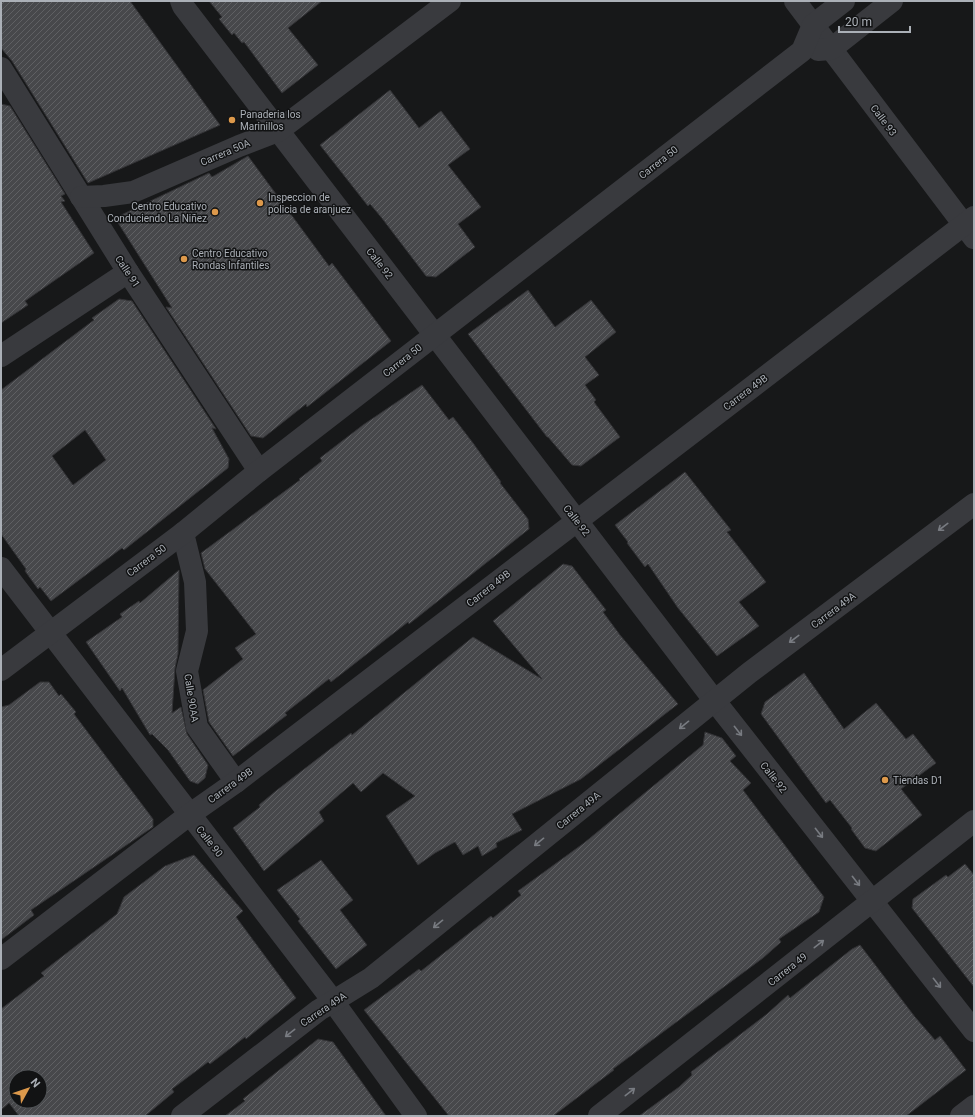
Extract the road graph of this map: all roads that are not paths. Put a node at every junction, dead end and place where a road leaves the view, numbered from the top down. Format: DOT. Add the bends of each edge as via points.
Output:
graph roads {
  1 [pos="450,1"];
  2 [pos="795,1"];
  3 [pos="844,1"];
  4 [pos="892,1"];
  5 [pos="180,3"];
  6 [pos="813,25"];
  7 [pos="831,49"];
  8 [pos="802,51"];
  9 [pos="1,68"];
  10 [pos="278,131"];
  11 [pos="81,197"];
  12 [pos="971,227"];
  13 [pos="128,272"];
  14 [pos="435,335"];
  15 [pos="1,356"];
  16 [pos="259,471"];
  17 [pos="974,504"];
  18 [pos="577,520"];
  19 [pos="182,533"];
  20 [pos="1,568"];
  21 [pos="50,632"];
  22 [pos="1,670"];
  23 [pos="714,700"];
  24 [pos="236,782"];
  25 [pos="189,815"];
  26 [pos="974,821"];
  27 [pos="873,902"];
  28 [pos="1,958"];
  29 [pos="332,1002"];
  30 [pos="974,1031"];
  31 [pos="974,1106"];
  32 [pos="182,1116"];
  33 [pos="416,1116"];
  34 [pos="599,1116"];
  35 [pos="961,1116"];
  1 -- 10 [label="street, Carrera 50A"];
  2 -- 6 [label="street, Calle 93"];
  3 -- 6 [label="street, Carrera 50"];
  4 -- 7 [label="street"];
  5 -- 10 [label="street, Calle 92"];
  6 -- 7 [label="street, Calle 93"];
  6 -- 8 [label="street, Carrera 50"];
  7 -- 8 [label="street"];
  7 -- 12 [label="street, Calle 93"];
  8 -- 14 [label="street, Carrera 50"];
  9 -- 11 [label="street, Calle 91"];
  10 -- 11 [label="street, Carrera 50A" via="133,192"];
  10 -- 14 [label="street, Calle 92"];
  11 -- 13 [label="street, Calle 91"];
  12 -- 18 [label="street, Carrera 49B"];
  13 -- 15 [label="street"];
  13 -- 16 [label="street, Calle 91"];
  14 -- 16 [label="street, Carrera 50"];
  14 -- 18 [label="street, Calle 92"];
  16 -- 19 [label="street, Carrera 50"];
  17 -- 23 [label="street, Carrera 49A, one-way"];
  18 -- 23 [label="street, Calle 92"];
  18 -- 24 [label="street, Carrera 49B"];
  19 -- 21 [label="street, Carrera 50"];
  19 -- 24 [label="street, Calle 90AA" via="195,582 197,631 187,671 197,727"];
  20 -- 21 [label="street, Calle 90"];
  21 -- 22 [label="street, Carrera 50"];
  21 -- 25 [label="street, Calle 90"];
  23 -- 27 [label="street, Calle 92, one-way"];
  23 -- 29 [label="street, Carrera 49A, one-way" via="371,978"];
  24 -- 25 [label="street, Carrera 49B"];
  25 -- 28 [label="street, Carrera 49B"];
  25 -- 29 [label="street, Calle 90"];
  26 -- 27 [label="street, Carrera 49"];
  27 -- 30 [label="street, Calle 92, one-way"];
  34 -- 27 [label="street, Carrera 49, one-way"];
  29 -- 32 [label="street, Carrera 49A, one-way"];
  29 -- 33 [label="street, Calle 90"];
  31 -- 35 [label="street"];
}
